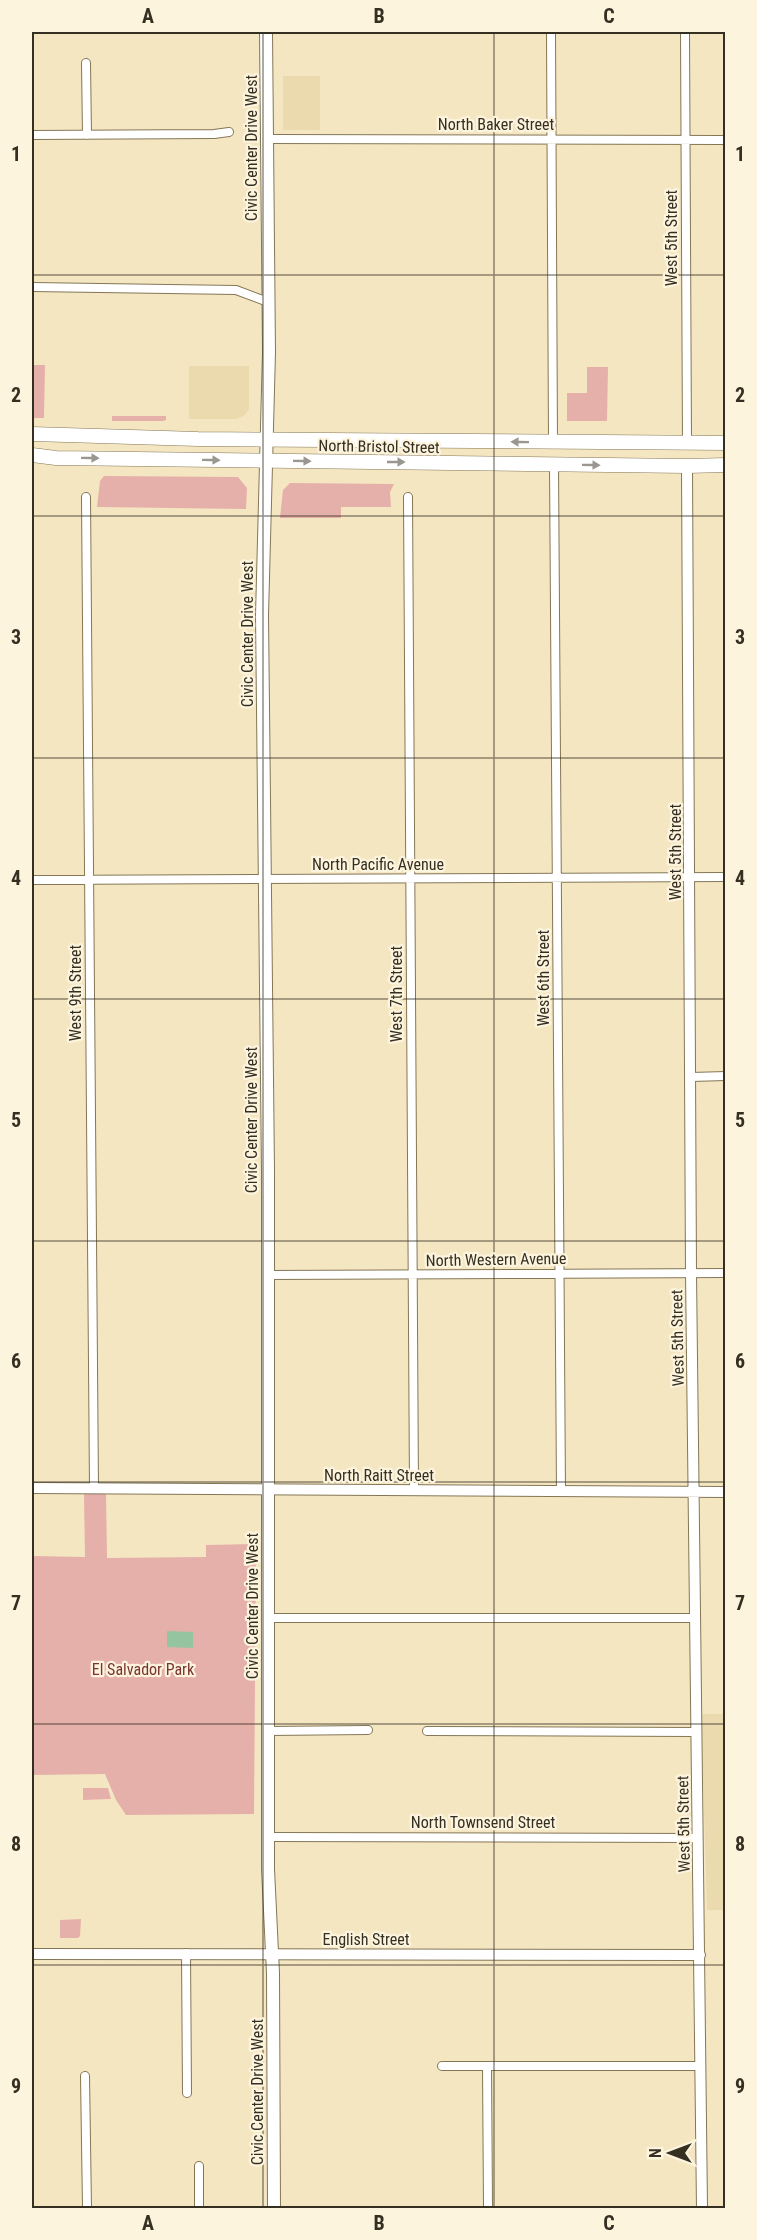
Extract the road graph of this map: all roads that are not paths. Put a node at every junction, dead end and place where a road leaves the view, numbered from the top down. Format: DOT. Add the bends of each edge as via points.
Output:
graph roads {
  1 [pos="266,32"];
  2 [pos="551,32"];
  3 [pos="685,32"];
  4 [pos="86,63"];
  5 [pos="229,132"];
  6 [pos="32,135"];
  7 [pos="87,135"];
  8 [pos="267,139"];
  9 [pos="552,139"];
  10 [pos="686,140"];
  11 [pos="726,140"];
  12 [pos="32,286"];
  13 [pos="268,302"];
  14 [pos="32,434"];
  15 [pos="268,439"];
  16 [pos="553,443"];
  17 [pos="726,443"];
  18 [pos="687,444"];
  19 [pos="32,455"];
  20 [pos="267,461"];
  21 [pos="554,465"];
  22 [pos="726,465"];
  23 [pos="687,466"];
  24 [pos="86,497"];
  25 [pos="408,497"];
  26 [pos="690,877"];
  27 [pos="557,878"];
  28 [pos="726,878"];
  29 [pos="410,879"];
  30 [pos="32,880"];
  31 [pos="89,880"];
  32 [pos="265,880"];
  33 [pos="726,1076"];
  34 [pos="691,1077"];
  35 [pos="560,1273"];
  36 [pos="691,1273"];
  37 [pos="726,1273"];
  38 [pos="267,1275"];
  39 [pos="413,1275"];
  40 [pos="32,1488"];
  41 [pos="94,1488"];
  42 [pos="268,1490"];
  43 [pos="414,1490"];
  44 [pos="561,1492"];
  45 [pos="726,1492"];
  46 [pos="695,1493"];
  47 [pos="268,1618"];
  48 [pos="695,1618"];
  49 [pos="368,1730"];
  50 [pos="268,1731"];
  51 [pos="427,1731"];
  52 [pos="696,1732"];
  53 [pos="268,1837"];
  54 [pos="698,1838"];
  55 [pos="186,1953"];
  56 [pos="32,1954"];
  57 [pos="272,1954"];
  58 [pos="700,1955"];
  59 [pos="442,2066"];
  60 [pos="487,2066"];
  61 [pos="701,2066"];
  62 [pos="85,2076"];
  63 [pos="187,2093"];
  64 [pos="199,2166"];
  65 [pos="87,2208"];
  66 [pos="200,2208"];
  67 [pos="274,2208"];
  68 [pos="488,2208"];
  69 [pos="702,2208"];
  1 -- 8 [label="main road, Civic Center Drive West"];
  2 -- 9 [label="street"];
  3 -- 10 [label="street, West 5th Street"];
  4 -- 7 [label="street"];
  5 -- 7 [label="street"];
  6 -- 7 [label="street"];
  8 -- 9 [label="street, North Baker Street"];
  8 -- 13 [label="main road, Civic Center Drive West"];
  9 -- 10 [label="street, North Baker Street"];
  9 -- 16 [label="street"];
  10 -- 11 [label="street, North Baker Street"];
  10 -- 18 [label="street, West 5th Street"];
  12 -- 13 [label="street" via="236,290"];
  13 -- 15 [label="main road, Civic Center Drive West"];
  14 -- 15 [label="main road, North Bristol Street"];
  16 -- 15 [label="main road, North Bristol Street, one-way"];
  15 -- 20 [label="main road, Civic Center Drive West"];
  16 -- 18 [label="main road, North Bristol Street"];
  17 -- 18 [label="main road, North Bristol Street"];
  19 -- 20 [label="main road, North Bristol Street, one-way"];
  20 -- 21 [label="main road, North Bristol Street, one-way"];
  20 -- 32 [label="main road, Civic Center Drive West" via="262,575"];
  21 -- 23 [label="main road, North Bristol Street, one-way"];
  21 -- 27 [label="street, West 6th Street"];
  22 -- 23 [label="main road, North Bristol Street"];
  23 -- 26 [label="street, West 5th Street"];
  24 -- 31 [label="street, West 9th Street"];
  25 -- 29 [label="street, West 7th Street"];
  26 -- 27 [label="street, North Pacific Avenue"];
  26 -- 28 [label="street, North Pacific Avenue"];
  26 -- 34 [label="street, West 5th Street"];
  27 -- 29 [label="street, North Pacific Avenue"];
  27 -- 35 [label="street, West 6th Street"];
  29 -- 32 [label="street, North Pacific Avenue"];
  29 -- 39 [label="street, West 7th Street"];
  30 -- 31 [label="street, North Pacific Avenue"];
  31 -- 32 [label="street, North Pacific Avenue"];
  31 -- 41 [label="street, West 9th Street"];
  32 -- 38 [label="main road, Civic Center Drive West"];
  33 -- 34 [label="street"];
  34 -- 36 [label="street, West 5th Street"];
  35 -- 36 [label="street, North Western Avenue"];
  35 -- 39 [label="street, North Western Avenue"];
  35 -- 44 [label="street, West 6th Street"];
  36 -- 37 [label="street, North Western Avenue"];
  36 -- 46 [label="street, West 5th Street"];
  38 -- 39 [label="street, North Western Avenue"];
  38 -- 42 [label="main road, Civic Center Drive West"];
  39 -- 43 [label="street, West 7th Street"];
  40 -- 41 [label="street, North Raitt Street"];
  41 -- 42 [label="street, North Raitt Street"];
  42 -- 43 [label="street, North Raitt Street"];
  42 -- 47 [label="main road, Civic Center Drive West"];
  43 -- 44 [label="street, North Raitt Street"];
  44 -- 46 [label="street, North Raitt Street"];
  45 -- 46 [label="street, North Raitt Street"];
  46 -- 48 [label="street, West 5th Street"];
  47 -- 48 [label="street"];
  47 -- 50 [label="main road, Civic Center Drive West"];
  48 -- 52 [label="street, West 5th Street"];
  49 -- 50 [label="street"];
  50 -- 53 [label="main road, Civic Center Drive West"];
  51 -- 52 [label="street"];
  52 -- 54 [label="street, West 5th Street"];
  53 -- 54 [label="street, North Townsend Street"];
  53 -- 57 [label="main road, Civic Center Drive West"];
  54 -- 58 [label="street, West 5th Street"];
  55 -- 56 [label="street, English Street"];
  55 -- 57 [label="street, English Street"];
  55 -- 63 [label="street"];
  57 -- 58 [label="street, English Street"];
  57 -- 67 [label="main road, Civic Center Drive West"];
  58 -- 61 [label="street, West 5th Street"];
  59 -- 60 [label="street"];
  60 -- 61 [label="street"];
  60 -- 68 [label="street"];
  61 -- 69 [label="street, West 5th Street"];
  62 -- 65 [label="street"];
  64 -- 66 [label="street"];
}
